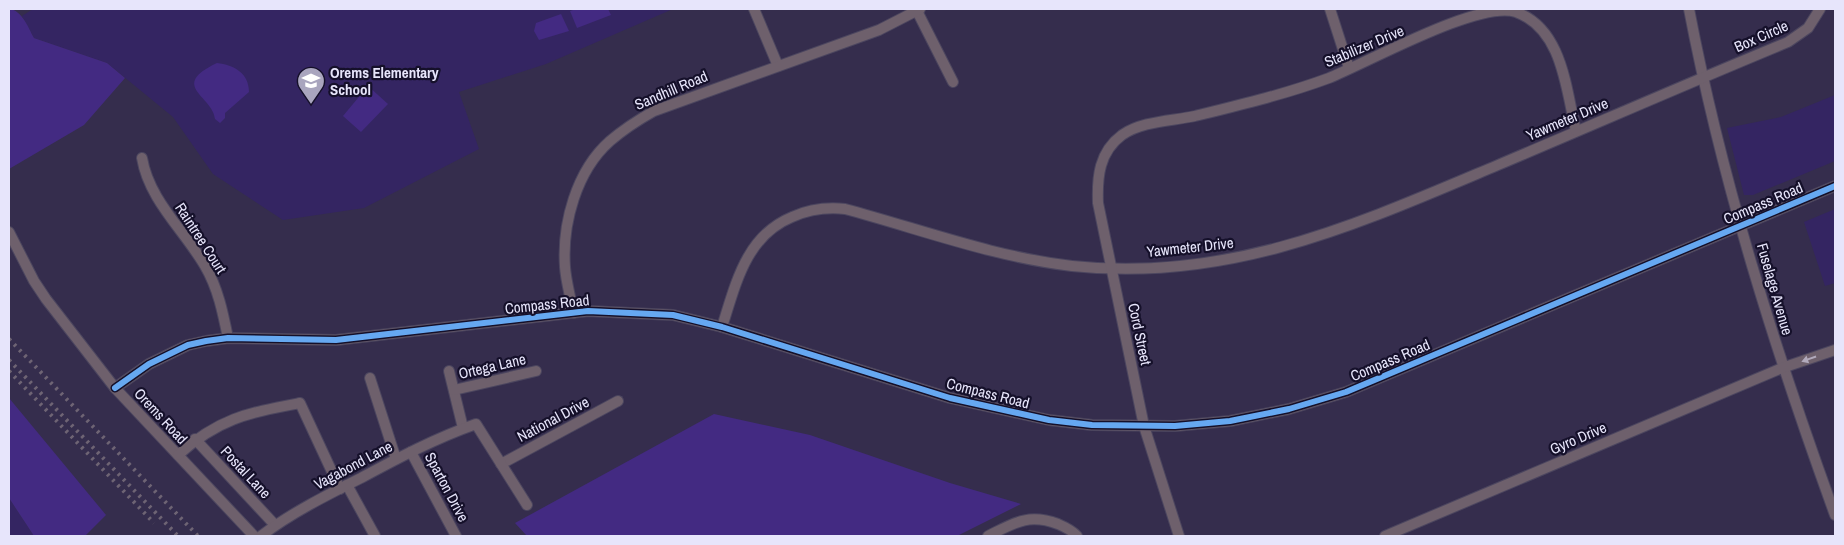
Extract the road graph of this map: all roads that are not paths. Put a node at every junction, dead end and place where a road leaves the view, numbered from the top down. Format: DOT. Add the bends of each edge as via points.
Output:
graph roads {
  1 [pos="754,9"];
  2 [pos="918,9"];
  3 [pos="1330,9"];
  4 [pos="1689,9"];
  5 [pos="1820,9"];
  6 [pos="778,66"];
  7 [pos="1349,68"];
  8 [pos="1702,78"];
  9 [pos="953,82"];
  10 [pos="1576,131"];
  11 [pos="1117,140"];
  12 [pos="142,158"];
  13 [pos="1835,186"];
  14 [pos="1740,226"];
  15 [pos="9,232"];
  16 [pos="1111,267"];
  17 [pos="573,313"];
  18 [pos="722,327"];
  19 [pos="228,338"];
  20 [pos="1835,350"];
  21 [pos="1782,368"];
  22 [pos="449,371"];
  23 [pos="536,371"];
  24 [pos="370,378"];
  25 [pos="115,388"];
  26 [pos="454,390"];
  27 [pos="618,401"];
  28 [pos="1144,426"];
  29 [pos="463,428"];
  30 [pos="195,439"];
  31 [pos="410,452"];
  32 [pos="178,455"];
  33 [pos="396,460"];
  34 [pos="501,464"];
  35 [pos="343,487"];
  36 [pos="527,505"];
  37 [pos="1835,515"];
  38 [pos="275,525"];
  39 [pos="254,536"];
  40 [pos="261,536"];
  41 [pos="375,536"];
  42 [pos="456,536"];
  43 [pos="988,536"];
  44 [pos="1077,536"];
  45 [pos="1179,536"];
  46 [pos="1385,536"];
  1 -- 6 [label="street"];
  2 -- 6 [label="street, Sandhill Road" via="879,30"];
  2 -- 9 [label="street"];
  3 -- 7 [label="street"];
  4 -- 8 [label="street, Fuselage Avenue"];
  5 -- 8 [label="street, Box Circle" via="1799,36"];
  6 -- 17 [label="street, Sandhill Road" via="654,111 608,142 587,171 570,213 565,268"];
  7 -- 10 [label="street, Stabilizer Drive" via="1475,14 1515,12 1536,24 1553,44"];
  7 -- 11 [label="street, Stabilizer Drive" via="1316,83 1254,101 1138,128"];
  8 -- 10 [label="street, Yawmeter Drive"];
  8 -- 14 [label="street, Fuselage Avenue"];
  10 -- 16 [label="street, Yawmeter Drive" via="1406,204 1308,240 1210,264 1161,268"];
  11 -- 16 [label="street, Cord Street" via="1105,155 1097,179 1098,203"];
  12 -- 19 [label="street, Raintree Court" via="150,185 205,267 219,296"];
  13 -- 14 [label="street, Compass Road"];
  14 -- 21 [label="street, Fuselage Avenue"];
  14 -- 28 [label="street, Compass Road" via="1346,392 1289,409 1230,421"];
  15 -- 25 [label="street, Orems Road" via="46,300"];
  16 -- 18 [label="street, Yawmeter Drive" via="1073,266 1037,260 830,207 780,222 756,243 746,259"];
  16 -- 28 [label="street, Cord Street"];
  17 -- 18 [label="street, Compass Road" via="644,312 673,315"];
  17 -- 19 [label="street, Compass Road" via="336,340"];
  18 -- 28 [label="street, Compass Road" via="950,398 1004,411 1092,425"];
  19 -- 25 [label="street, Compass Road" via="188,345 149,364"];
  20 -- 21 [label="street, Gyro Drive, one-way"];
  21 -- 37 [label="street, Fuselage Avenue"];
  21 -- 46 [label="street, Gyro Drive"];
  22 -- 26 [label="street"];
  23 -- 26 [label="street, Ortega Lane"];
  24 -- 33 [label="street"];
  25 -- 32 [label="street, Orems Road"];
  26 -- 29 [label="street"];
  27 -- 34 [label="street, National Drive"];
  28 -- 45 [label="street, Cord Street"];
  29 -- 31 [label="street, Vagabond Lane"];
  29 -- 34 [label="street" via="476,424"];
  30 -- 32 [label="street"];
  30 -- 35 [label="street" via="221,424 258,410 300,403"];
  30 -- 38 [label="street, Postal Lane"];
  31 -- 33 [label="street, Vagabond Lane"];
  31 -- 42 [label="street, Sparton Drive"];
  32 -- 39 [label="street, Orems Road"];
  33 -- 35 [label="street, Vagabond Lane"];
  34 -- 36 [label="street"];
  35 -- 38 [label="street, Vagabond Lane"];
  35 -- 41 [label="street"];
  38 -- 40 [label="street, Vagabond Lane"];
  43 -- 44 [label="street" via="1033,518 1069,529"];
}
